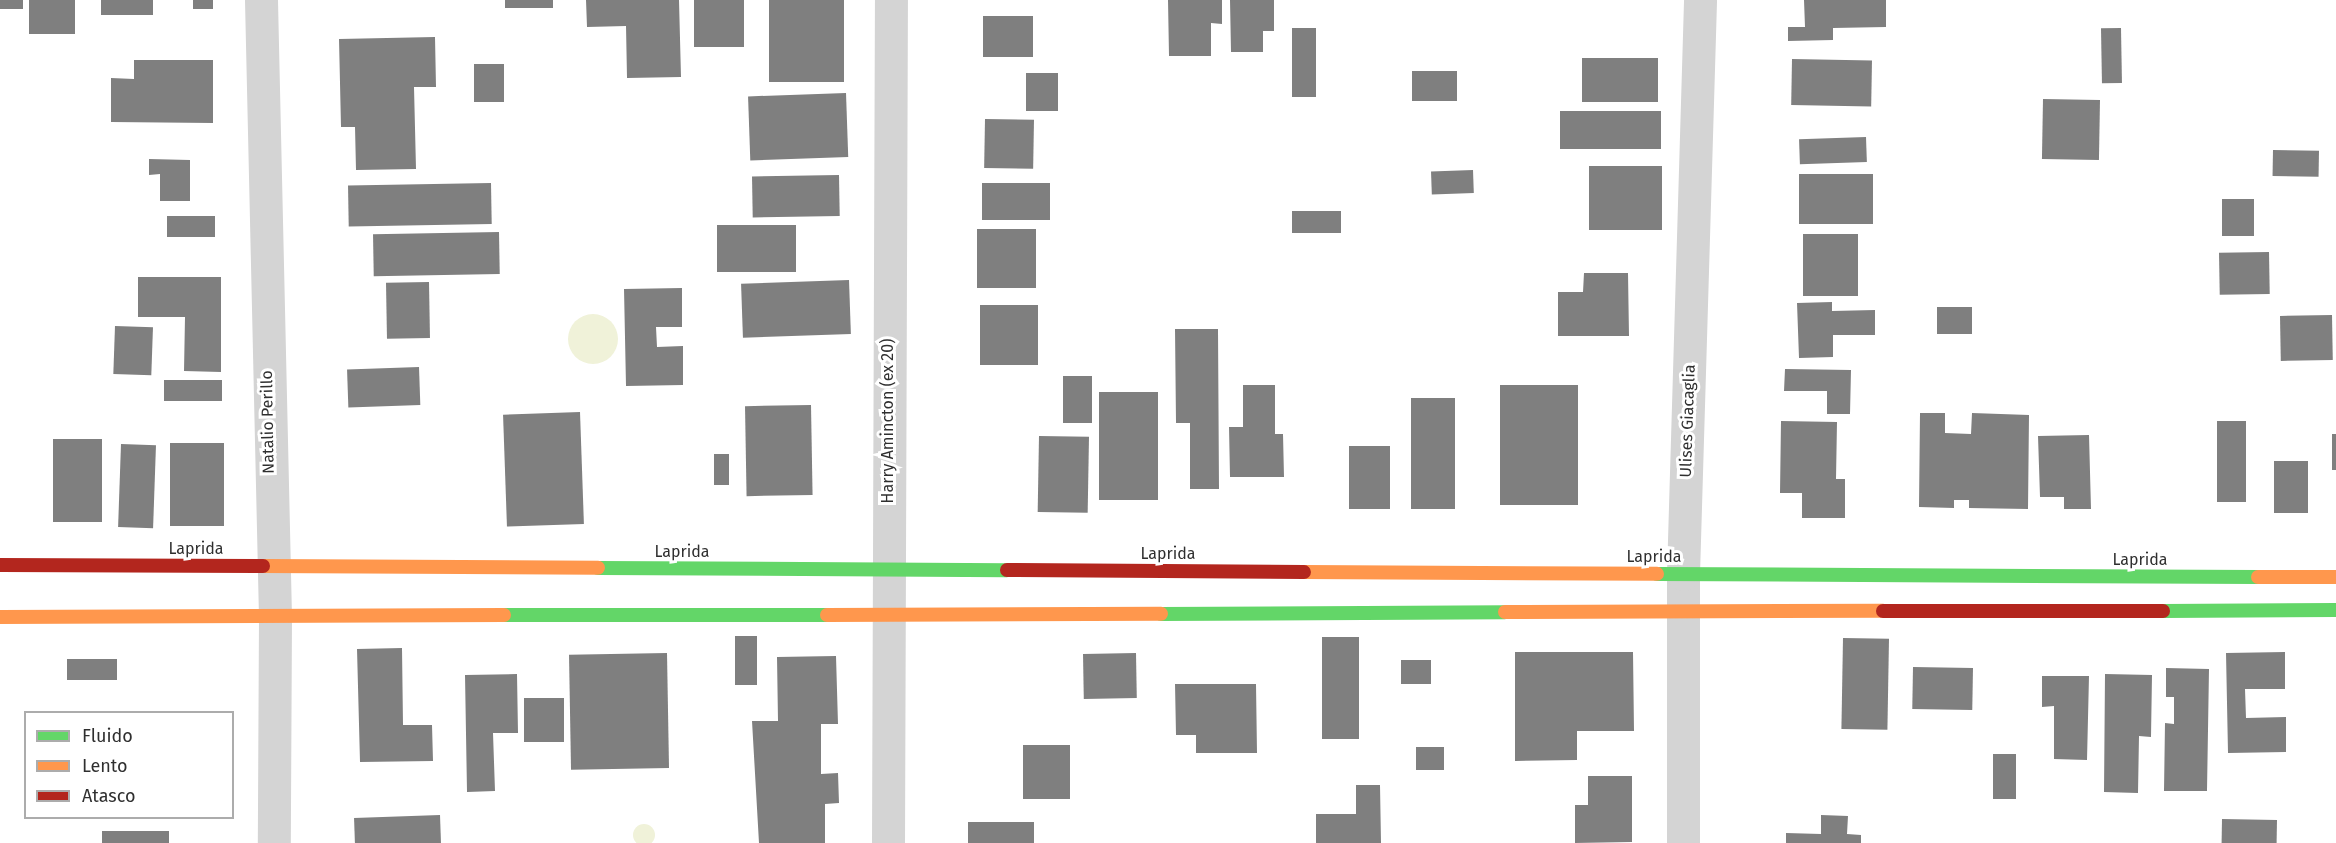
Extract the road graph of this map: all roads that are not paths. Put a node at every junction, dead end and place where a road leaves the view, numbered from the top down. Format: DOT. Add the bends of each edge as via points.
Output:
graph roads {
  1 [pos="261,0"];
  2 [pos="891,0"];
  3 [pos="1700,0"];
  4 [pos="0,565"];
  5 [pos="271,566"];
  6 [pos="887,569"];
  7 [pos="1683,574"];
  8 [pos="2336,577"];
  9 [pos="2336,610"];
  10 [pos="1684,612"];
  11 [pos="887,614"];
  12 [pos="0,617"];
  13 [pos="275,617"];
  14 [pos="274,843"];
  15 [pos="888,843"];
  16 [pos="1683,843"];
  1 -- 5 [label="street, Natalio Perillo"];
  2 -- 6 [label="street, Harry Amincton (ex 20)"];
  3 -- 7 [label="street, Ulises Giacaglia"];
  4 -- 5 [label="main road, Laprida"];
  5 -- 6 [label="main road, Laprida"];
  5 -- 13 [label="street, Natalio Perillo"];
  6 -- 7 [label="main road, Laprida"];
  6 -- 11 [label="street, Harry Amincton (ex 20)"];
  7 -- 8 [label="main road, Laprida"];
  7 -- 10 [label="street, Ulises Giacaglia"];
  9 -- 10 [label="main road"];
  10 -- 11 [label="main road"];
  10 -- 16 [label="street, Ulises Giacaglia"];
  11 -- 13 [label="main road"];
  11 -- 15 [label="street, Harry Amincton (ex 20)"];
  12 -- 13 [label="main road"];
  13 -- 14 [label="street, Natalio Perillo"];
}
